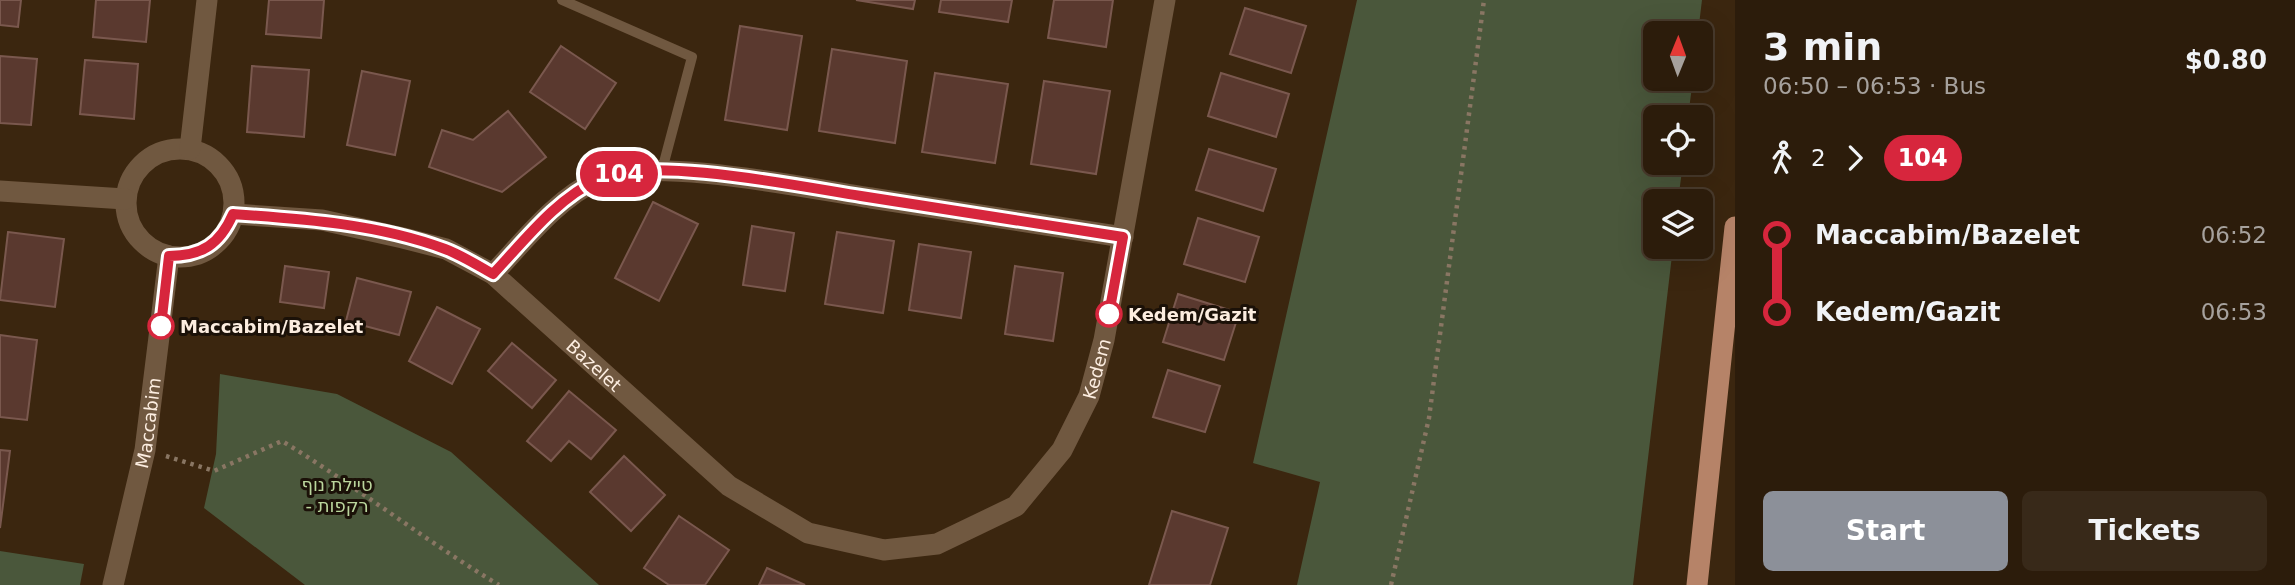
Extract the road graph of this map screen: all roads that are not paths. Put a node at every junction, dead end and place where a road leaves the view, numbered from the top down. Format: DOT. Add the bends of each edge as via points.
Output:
graph roads {
  1 [pos="207,0"];
  2 [pos="562,0"];
  3 [pos="1165,0"];
  4 [pos="190,149"];
  5 [pos="662,170"];
  6 [pos="0,191"];
  7 [pos="125,199"];
  8 [pos="233,214"];
  9 [pos="1735,227"];
  10 [pos="1123,237"];
  11 [pos="169,256"];
  12 [pos="493,274"];
  13 [pos="937,544"];
  14 [pos="113,585"];
  15 [pos="1697,585"];
  1 -- 4 [label="street"];
  2 -- 5 [label="lane" via="692,57"];
  3 -- 10 [label="street, Kedem"];
  4 -- 7 [label="street" via="162,152 139,166"];
  4 -- 8 [label="street" via="220,165 230,180"];
  5 -- 10 [label="street" via="771,182"];
  5 -- 12 [label="street" via="600,178 559,205"];
  6 -- 7 [label="street"];
  7 -- 11 [label="street" via="127,219 136,236"];
  8 -- 11 [label="street" via="225,233 210,248 191,256"];
  8 -- 12 [label="street, Bazelet" via="322,220 403,238 446,249"];
  9 -- 15 [label="main road"];
  10 -- 13 [label="street, Kedem" via="1089,396 1062,450 1016,506"];
  11 -- 14 [label="street, Maccabim" via="145,450"];
  12 -- 13 [label="street, Bazelet" via="729,486 808,533 884,550"];
}
